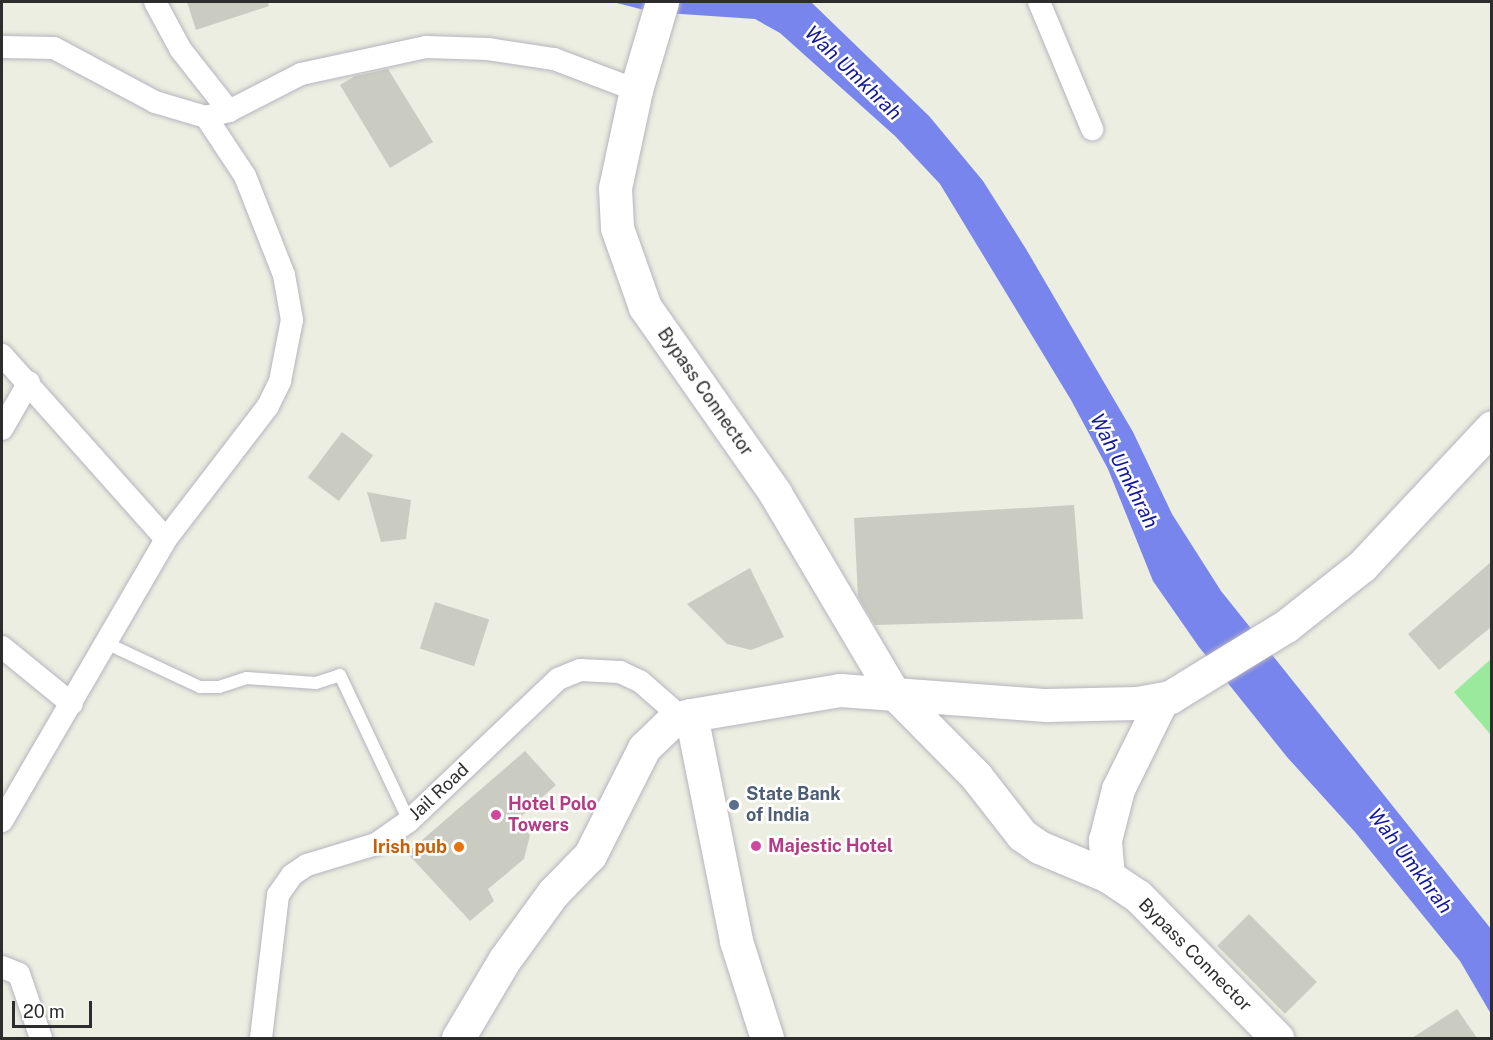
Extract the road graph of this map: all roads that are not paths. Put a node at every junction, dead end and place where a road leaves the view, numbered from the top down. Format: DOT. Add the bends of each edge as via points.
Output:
graph roads {
  1 [pos="155,2"];
  2 [pos="662,2"];
  3 [pos="1039,2"];
  4 [pos="2,47"];
  5 [pos="639,78"];
  6 [pos="229,111"];
  7 [pos="206,117"];
  8 [pos="1092,129"];
  9 [pos="2,355"];
  10 [pos="29,382"];
  11 [pos="1491,427"];
  12 [pos="2,429"];
  13 [pos="166,539"];
  14 [pos="106,644"];
  15 [pos="2,647"];
  16 [pos="892,691"];
  17 [pos="1172,696"];
  18 [pos="72,704"];
  19 [pos="686,716"];
  20 [pos="2,821"];
  21 [pos="409,821"];
  22 [pos="1108,876"];
  23 [pos="2,967"];
  24 [pos="41,1038"];
  25 [pos="261,1038"];
  26 [pos="458,1038"];
  27 [pos="767,1038"];
  28 [pos="1277,1038"];
  1 -- 6 [label="street" via="181,50"];
  2 -- 5 [label="street, Bypass Connector"];
  3 -- 8 [label="street"];
  4 -- 7 [label="street" via="54,48 155,102"];
  5 -- 6 [label="street" via="488,49 426,47 301,74"];
  5 -- 16 [label="street, Bypass Connector" via="615,188 617,228 629,270 645,307 775,493"];
  6 -- 7 [label="street"];
  7 -- 13 [label="street" via="245,176 268,227 284,274 292,321 280,381 267,406"];
  9 -- 10 [label="street"];
  10 -- 12 [label="street"];
  10 -- 13 [label="street"];
  11 -- 17 [label="street" via="1362,566 1286,626"];
  13 -- 14 [label="street"];
  14 -- 18 [label="street"];
  14 -- 21 [label="lane" via="200,687 219,687 247,678 316,683 340,675"];
  15 -- 18 [label="street"];
  16 -- 17 [label="street" via="968,703 1081,705"];
  16 -- 19 [label="street" via="801,694"];
  16 -- 22 [label="street, Bypass Connector" via="976,776 1022,835 1039,848"];
  17 -- 22 [label="street" via="1118,789 1105,840"];
  18 -- 20 [label="street"];
  19 -- 21 [label="street, Jail Road" via="631,677 580,670 558,679"];
  19 -- 26 [label="street" via="657,732 644,748 590,855 539,912"];
  19 -- 27 [label="street" via="736,941"];
  21 -- 25 [label="street, Jail Road" via="376,844 307,865 283,885 275,911"];
  22 -- 28 [label="street, Bypass Connector" via="1137,896"];
  23 -- 24 [label="street" via="19,974"];
}
